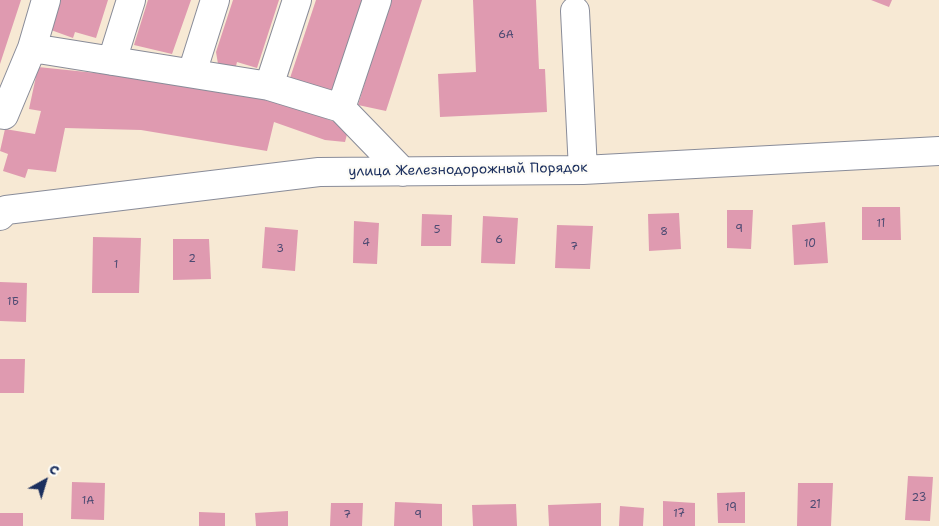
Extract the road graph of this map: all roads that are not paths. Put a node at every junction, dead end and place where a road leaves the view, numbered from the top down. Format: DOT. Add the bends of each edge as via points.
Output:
graph roads {
  1 [pos="46,0"];
  2 [pos="131,0"];
  3 [pos="215,0"];
  4 [pos="297,0"];
  5 [pos="377,0"];
  6 [pos="575,11"];
  7 [pos="32,48"];
  8 [pos="112,61"];
  9 [pos="192,73"];
  10 [pos="269,86"];
  11 [pos="341,108"];
  12 [pos="1,120"];
  13 [pos="939,151"];
  14 [pos="583,170"];
  15 [pos="402,172"];
  16 [pos="2,208"];
  1 -- 7 [label="street"];
  2 -- 8 [label="street"];
  3 -- 9 [label="street"];
  4 -- 10 [label="street"];
  5 -- 11 [label="street"];
  6 -- 14 [label="street"];
  7 -- 8 [label="street"];
  7 -- 12 [label="street"];
  8 -- 9 [label="street"];
  9 -- 10 [label="street"];
  10 -- 11 [label="street"];
  11 -- 15 [label="street"];
  13 -- 14 [label="street, улица Железнодорожный Порядок"];
  14 -- 15 [label="street, улица Железнодорожный Порядок"];
  15 -- 16 [label="street, улица Железнодорожный Порядок" via="319,172"];
}
